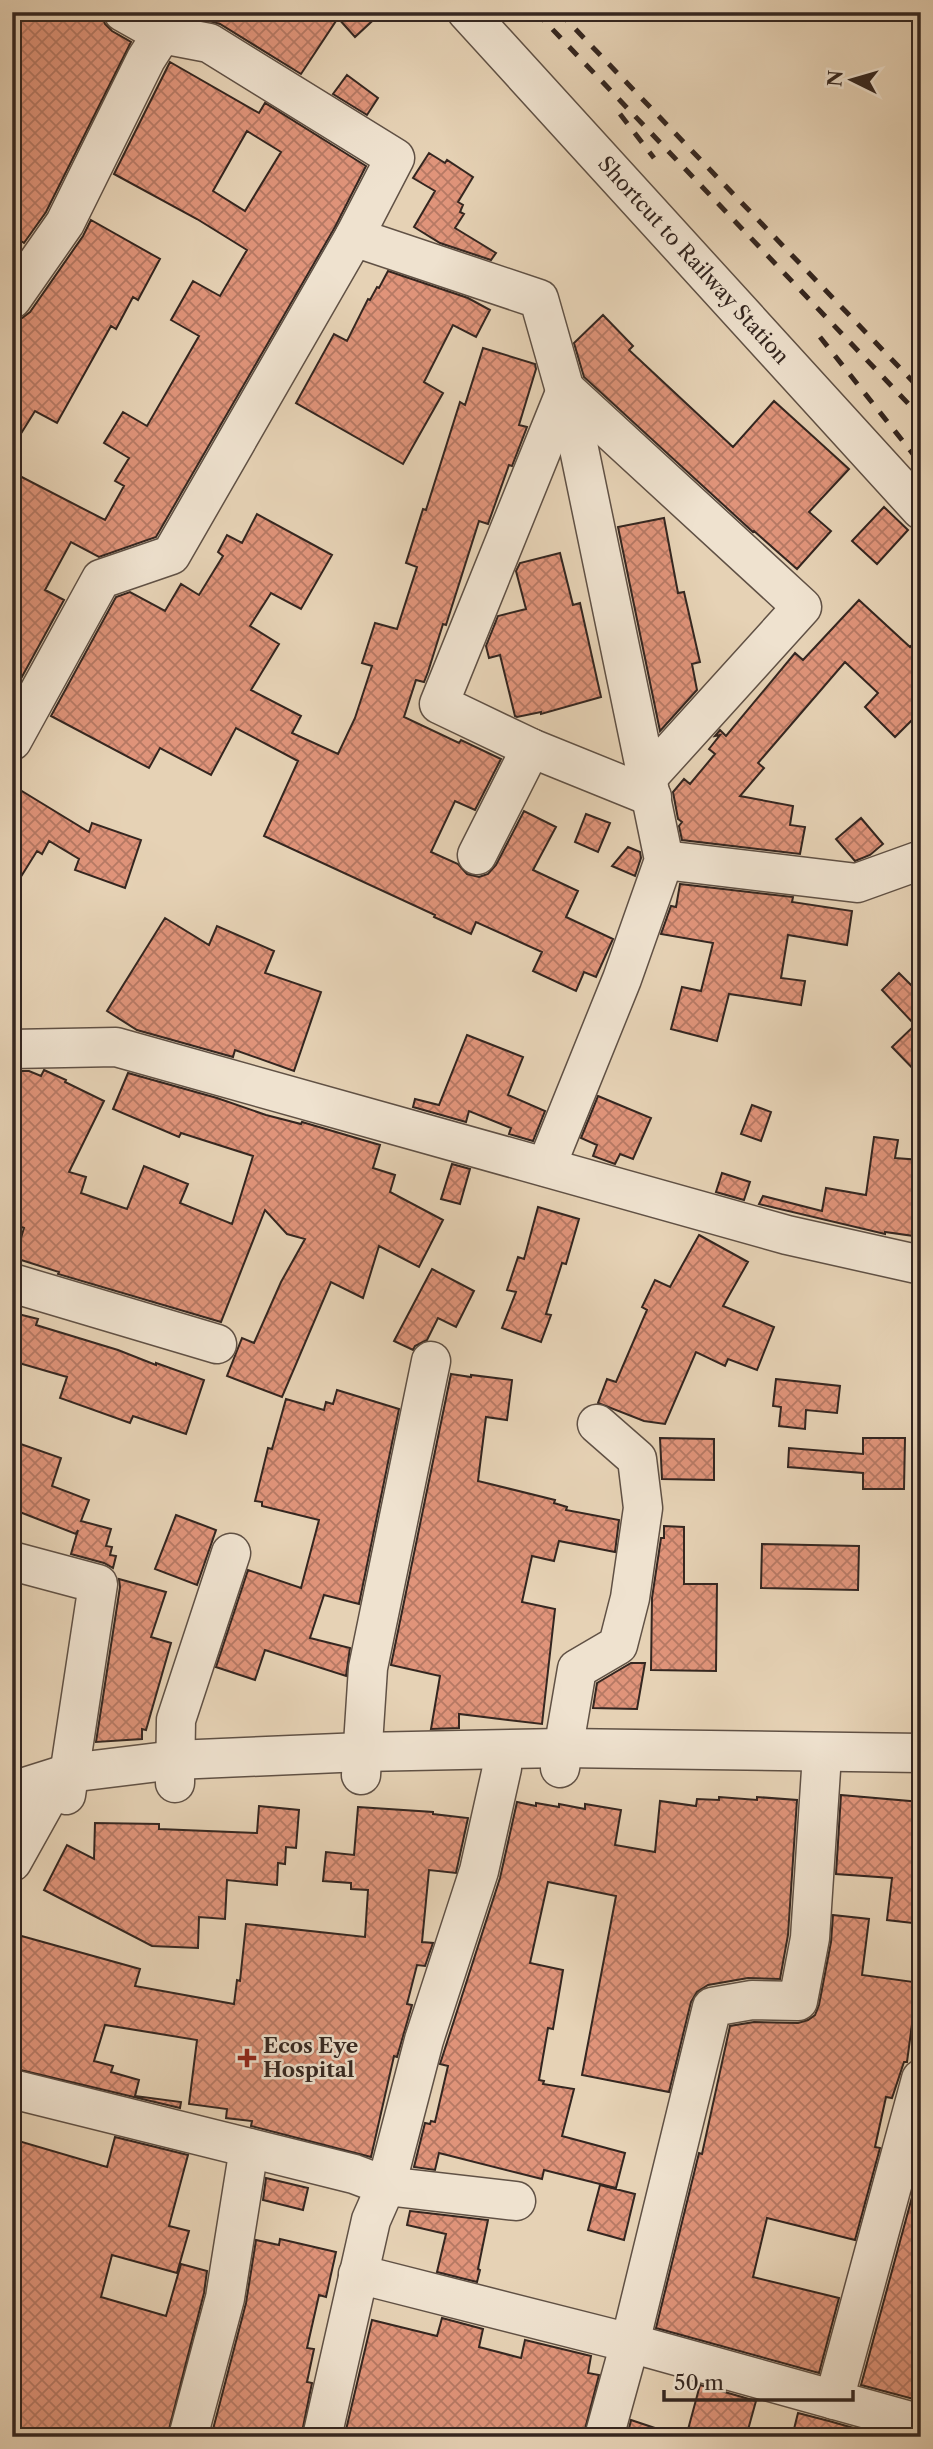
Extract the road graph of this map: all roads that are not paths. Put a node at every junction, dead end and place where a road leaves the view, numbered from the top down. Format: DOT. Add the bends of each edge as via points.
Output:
graph roads {
  1 [pos="123,12"];
  2 [pos="467,12"];
  3 [pos="162,34"];
  4 [pos="354,237"];
  5 [pos="12,299"];
  6 [pos="566,390"];
  7 [pos="921,509"];
  8 [pos="12,741"];
  9 [pos="531,748"];
  10 [pos="650,787"];
  11 [pos="477,855"];
  12 [pos="664,860"];
  13 [pos="921,860"];
  14 [pos="12,1049"];
  15 [pos="546,1167"];
  16 [pos="921,1265"];
  17 [pos="12,1283"];
  18 [pos="217,1344"];
  19 [pos="431,1362"];
  20 [pos="597,1424"];
  21 [pos="231,1553"];
  22 [pos="12,1561"];
  23 [pos="921,1754"];
  24 [pos="561,1758"];
  25 [pos="362,1763"];
  26 [pos="502,1768"];
  27 [pos="821,1770"];
  28 [pos="921,1770"];
  29 [pos="175,1772"];
  30 [pos="41,1794"];
  31 [pos="12,1862"];
  32 [pos="921,2079"];
  33 [pos="13,2094"];
  34 [pos="249,2148"];
  35 [pos="386,2186"];
  36 [pos="516,2200"];
  37 [pos="358,2274"];
  38 [pos="630,2343"];
  39 [pos="853,2415"];
  40 [pos="921,2424"];
  41 [pos="188,2437"];
  42 [pos="322,2437"];
  43 [pos="604,2437"];
  1 -- 3 [label="street"];
  2 -- 7 [label="street, Shortcut to Railway Station"];
  3 -- 4 [label="street" via="209,43 396,158"];
  3 -- 5 [label="street" via="65,223"];
  4 -- 6 [label="street" via="539,299"];
  4 -- 8 [label="street" via="171,555 102,579"];
  6 -- 9 [label="street" via="439,704"];
  6 -- 10 [label="street"];
  6 -- 10 [label="street" via="802,607"];
  9 -- 10 [label="street"];
  9 -- 11 [label="street"];
  10 -- 12 [label="street"];
  12 -- 13 [label="street" via="857,883"];
  12 -- 15 [label="street"];
  14 -- 15 [label="street" via="116,1047"];
  15 -- 16 [label="street" via="788,1235"];
  17 -- 18 [label="street"];
  19 -- 25 [label="street" via="368,1668"];
  20 -- 24 [label="street" via="637,1459 643,1508 631,1598 618,1645 577,1669"];
  21 -- 29 [label="street" via="176,1720"];
  22 -- 30 [label="street" via="98,1584"];
  23 -- 24 [label="street"];
  24 -- 25 [label="street"];
  24 -- 26 [label="street"];
  24 -- 27 [label="street"];
  25 -- 26 [label="street"];
  25 -- 29 [label="street"];
  26 -- 35 [label="street" via="479,1871 424,2040"];
  27 -- 28 [label="street"];
  27 -- 38 [label="street" via="810,1938 798,2001 752,2000 712,2007"];
  29 -- 30 [label="street"];
  30 -- 31 [label="street"];
  32 -- 39 [label="street"];
  33 -- 34 [label="street"];
  34 -- 35 [label="street"];
  34 -- 41 [label="street" via="225,2298"];
  35 -- 36 [label="street"];
  35 -- 37 [label="street" via="371,2220"];
  37 -- 38 [label="street"];
  37 -- 42 [label="street"];
  38 -- 39 [label="street"];
  38 -- 43 [label="street"];
  39 -- 40 [label="street"];
}
